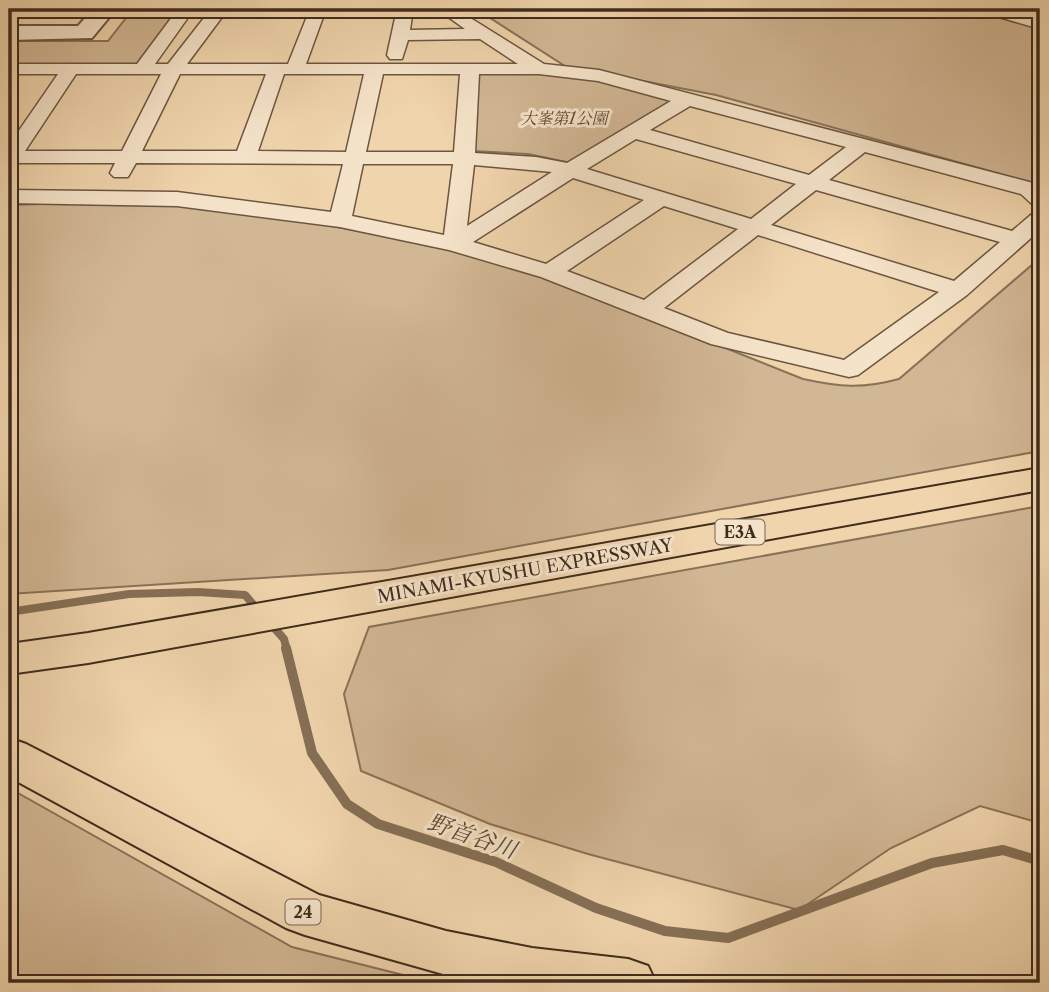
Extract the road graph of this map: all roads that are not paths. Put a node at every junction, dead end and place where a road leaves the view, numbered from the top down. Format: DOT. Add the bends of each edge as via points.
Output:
graph roads {
  1 [pos="106,9"];
  2 [pos="186,9"];
  3 [pos="220,9"];
  4 [pos="318,9"];
  5 [pos="405,9"];
  6 [pos="445,9"];
  7 [pos="991,9"];
  8 [pos="1040,24"];
  9 [pos="9,33"];
  10 [pos="486,34"];
  11 [pos="400,35"];
  12 [pos="143,68"];
  13 [pos="174,68"];
  14 [pos="9,69"];
  15 [pos="71,69"];
  16 [pos="286,69"];
  17 [pos="384,69"];
  18 [pos="470,69"];
  19 [pos="539,69"];
  20 [pos="688,99"];
  21 [pos="634,132"];
  22 [pos="861,145"];
  23 [pos="10,157"];
  24 [pos="128,158"];
  25 [pos="246,158"];
  26 [pos="354,158"];
  27 [pos="464,158"];
  28 [pos="570,170"];
  29 [pos="812,182"];
  30 [pos="9,197"];
  31 [pos="110,197"];
  32 [pos="662,198"];
  33 [pos="1040,200"];
  34 [pos="1040,219"];
  35 [pos="340,220"];
  36 [pos="753,227"];
  37 [pos="1018,240"];
  38 [pos="454,244"];
  39 [pos="549,272"];
  40 [pos="958,290"];
  41 [pos="648,309"];
  42 [pos="1040,479"];
  43 [pos="9,659"];
  44 [pos="9,756"];
  45 [pos="628,983"];
  1 -- 9 [label="street" via="84,33"];
  2 -- 12 [label="street"];
  3 -- 13 [label="street"];
  4 -- 16 [label="street"];
  5 -- 11 [label="street"];
  6 -- 10 [label="street"];
  7 -- 8 [label="street"];
  10 -- 11 [label="street"];
  10 -- 19 [label="street"];
  11 -- 17 [label="street"];
  12 -- 13 [label="street"];
  12 -- 15 [label="street"];
  13 -- 16 [label="street"];
  13 -- 24 [label="street"];
  14 -- 15 [label="street"];
  15 -- 23 [label="street"];
  16 -- 17 [label="street"];
  16 -- 25 [label="street"];
  17 -- 18 [label="street"];
  17 -- 26 [label="street"];
  18 -- 19 [label="street"];
  18 -- 27 [label="street"];
  19 -- 20 [label="street" via="600,76"];
  20 -- 21 [label="street"];
  20 -- 22 [label="street"];
  21 -- 28 [label="street"];
  21 -- 29 [label="street"];
  22 -- 29 [label="street"];
  22 -- 33 [label="street" via="1029,189"];
  23 -- 24 [label="street"];
  24 -- 25 [label="street"];
  24 -- 31 [label="street"];
  25 -- 26 [label="street"];
  26 -- 27 [label="street"];
  26 -- 35 [label="street"];
  27 -- 28 [label="street"];
  27 -- 38 [label="street"];
  28 -- 32 [label="street"];
  28 -- 38 [label="street"];
  29 -- 36 [label="street"];
  29 -- 37 [label="street"];
  30 -- 31 [label="street"];
  31 -- 35 [label="street" via="177,199"];
  32 -- 36 [label="street"];
  32 -- 39 [label="street"];
  34 -- 37 [label="street"];
  35 -- 38 [label="street"];
  36 -- 40 [label="street"];
  36 -- 41 [label="street"];
  37 -- 40 [label="street"];
  38 -- 39 [label="street"];
  39 -- 41 [label="street"];
  40 -- 41 [label="street" via="849,369 720,339"];
  42 -- 43 [label="main road, MINAMI-KYUSHU EXPRESSWAY / E3A"];
  44 -- 45 [label="main road, 24" via="304,913 446,954 532,972"];
}
